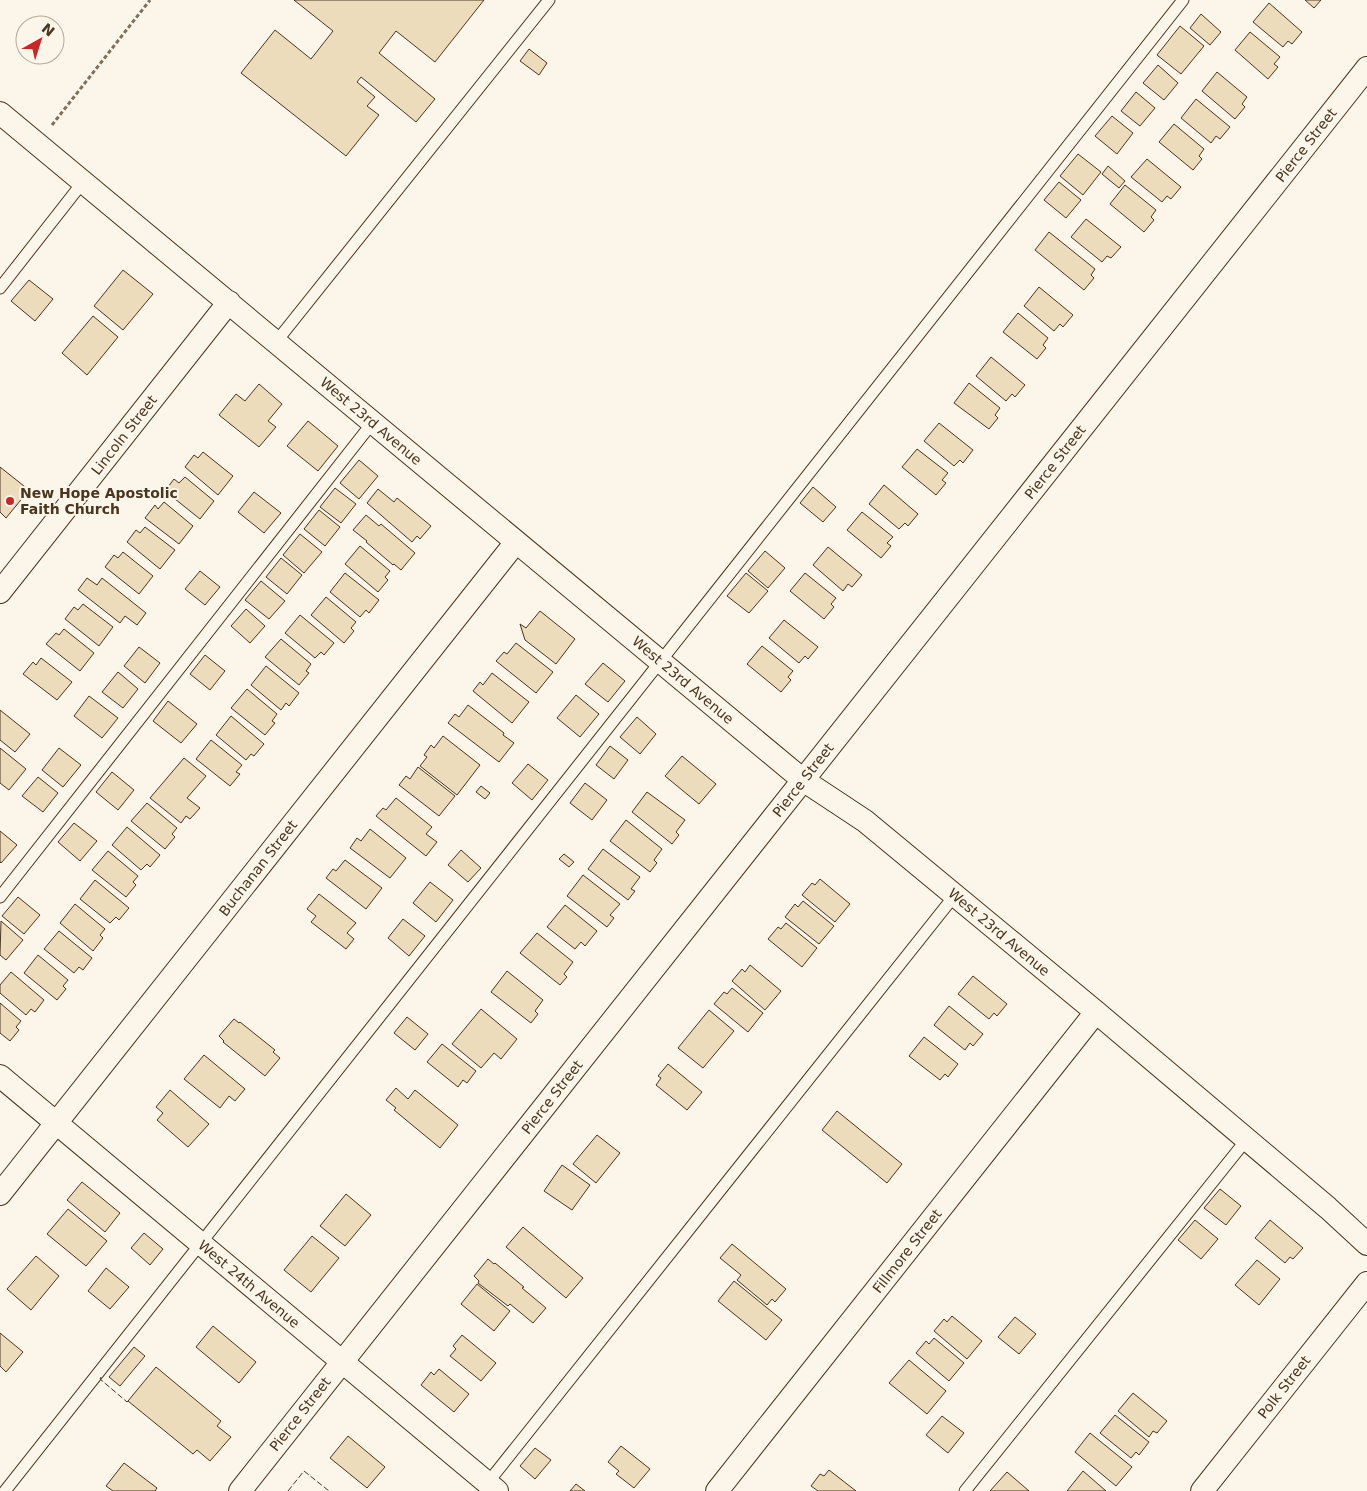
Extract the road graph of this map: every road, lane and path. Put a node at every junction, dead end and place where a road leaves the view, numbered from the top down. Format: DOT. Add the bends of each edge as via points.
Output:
graph roads {
  1 [pos="150,0"];
  2 [pos="549,0"];
  3 [pos="1183,0"];
  4 [pos="1367,68"];
  5 [pos="0,113"];
  6 [pos="37,144"];
  7 [pos="84,182"];
  8 [pos="0,288"];
  9 [pos="229,302"];
  10 [pos="276,342"];
  11 [pos="373,422"];
  12 [pos="516,542"];
  13 [pos="0,592"];
  14 [pos="660,662"];
  15 [pos="803,780"];
  16 [pos="954,895"];
  17 [pos="0,897"];
  18 [pos="1096,1012"];
  19 [pos="0,1076"];
  20 [pos="56,1122"];
  21 [pos="1247,1139"];
  22 [pos="0,1194"];
  23 [pos="201,1244"];
  24 [pos="1367,1244"];
  25 [pos="1367,1283"];
  26 [pos="342,1362"];
  27 [pos="489,1488"];
  28 [pos="5,1491"];
  29 [pos="240,1491"];
  30 [pos="717,1491"];
  31 [pos="965,1491"];
  32 [pos="1202,1491"];
  1 -- 6 [label="path"];
  2 -- 10 [label="lane"];
  3 -- 14 [label="lane"];
  4 -- 15 [label="street, Pierce Street"];
  5 -- 6 [label="street, West 23rd Avenue"];
  6 -- 7 [label="street, West 23rd Avenue"];
  7 -- 8 [label="lane"];
  7 -- 9 [label="street, West 23rd Avenue"];
  9 -- 10 [label="street, West 23rd Avenue"];
  9 -- 13 [label="street, Lincoln Street"];
  10 -- 11 [label="street, West 23rd Avenue"];
  11 -- 12 [label="street, West 23rd Avenue"];
  11 -- 17 [label="lane"];
  12 -- 14 [label="street, West 23rd Avenue"];
  12 -- 20 [label="street, Buchanan Street"];
  14 -- 15 [label="street, West 23rd Avenue"];
  14 -- 23 [label="lane"];
  15 -- 16 [label="street, West 23rd Avenue" via="865,821"];
  15 -- 26 [label="street, Pierce Street"];
  16 -- 18 [label="street, West 23rd Avenue"];
  16 -- 27 [label="lane"];
  18 -- 21 [label="street, West 23rd Avenue"];
  18 -- 30 [label="street, Fillmore Street"];
  19 -- 20 [label="street, West 24th Avenue"];
  20 -- 22 [label="street, Buchanan Street"];
  20 -- 23 [label="street, West 24th Avenue"];
  21 -- 24 [label="street, West 23rd Avenue"];
  21 -- 31 [label="lane"];
  23 -- 26 [label="street, West 24th Avenue"];
  23 -- 28 [label="lane"];
  25 -- 32 [label="street, Polk Street"];
  26 -- 27 [label="street, West 24th Avenue"];
  26 -- 29 [label="street, Pierce Street"];
}
